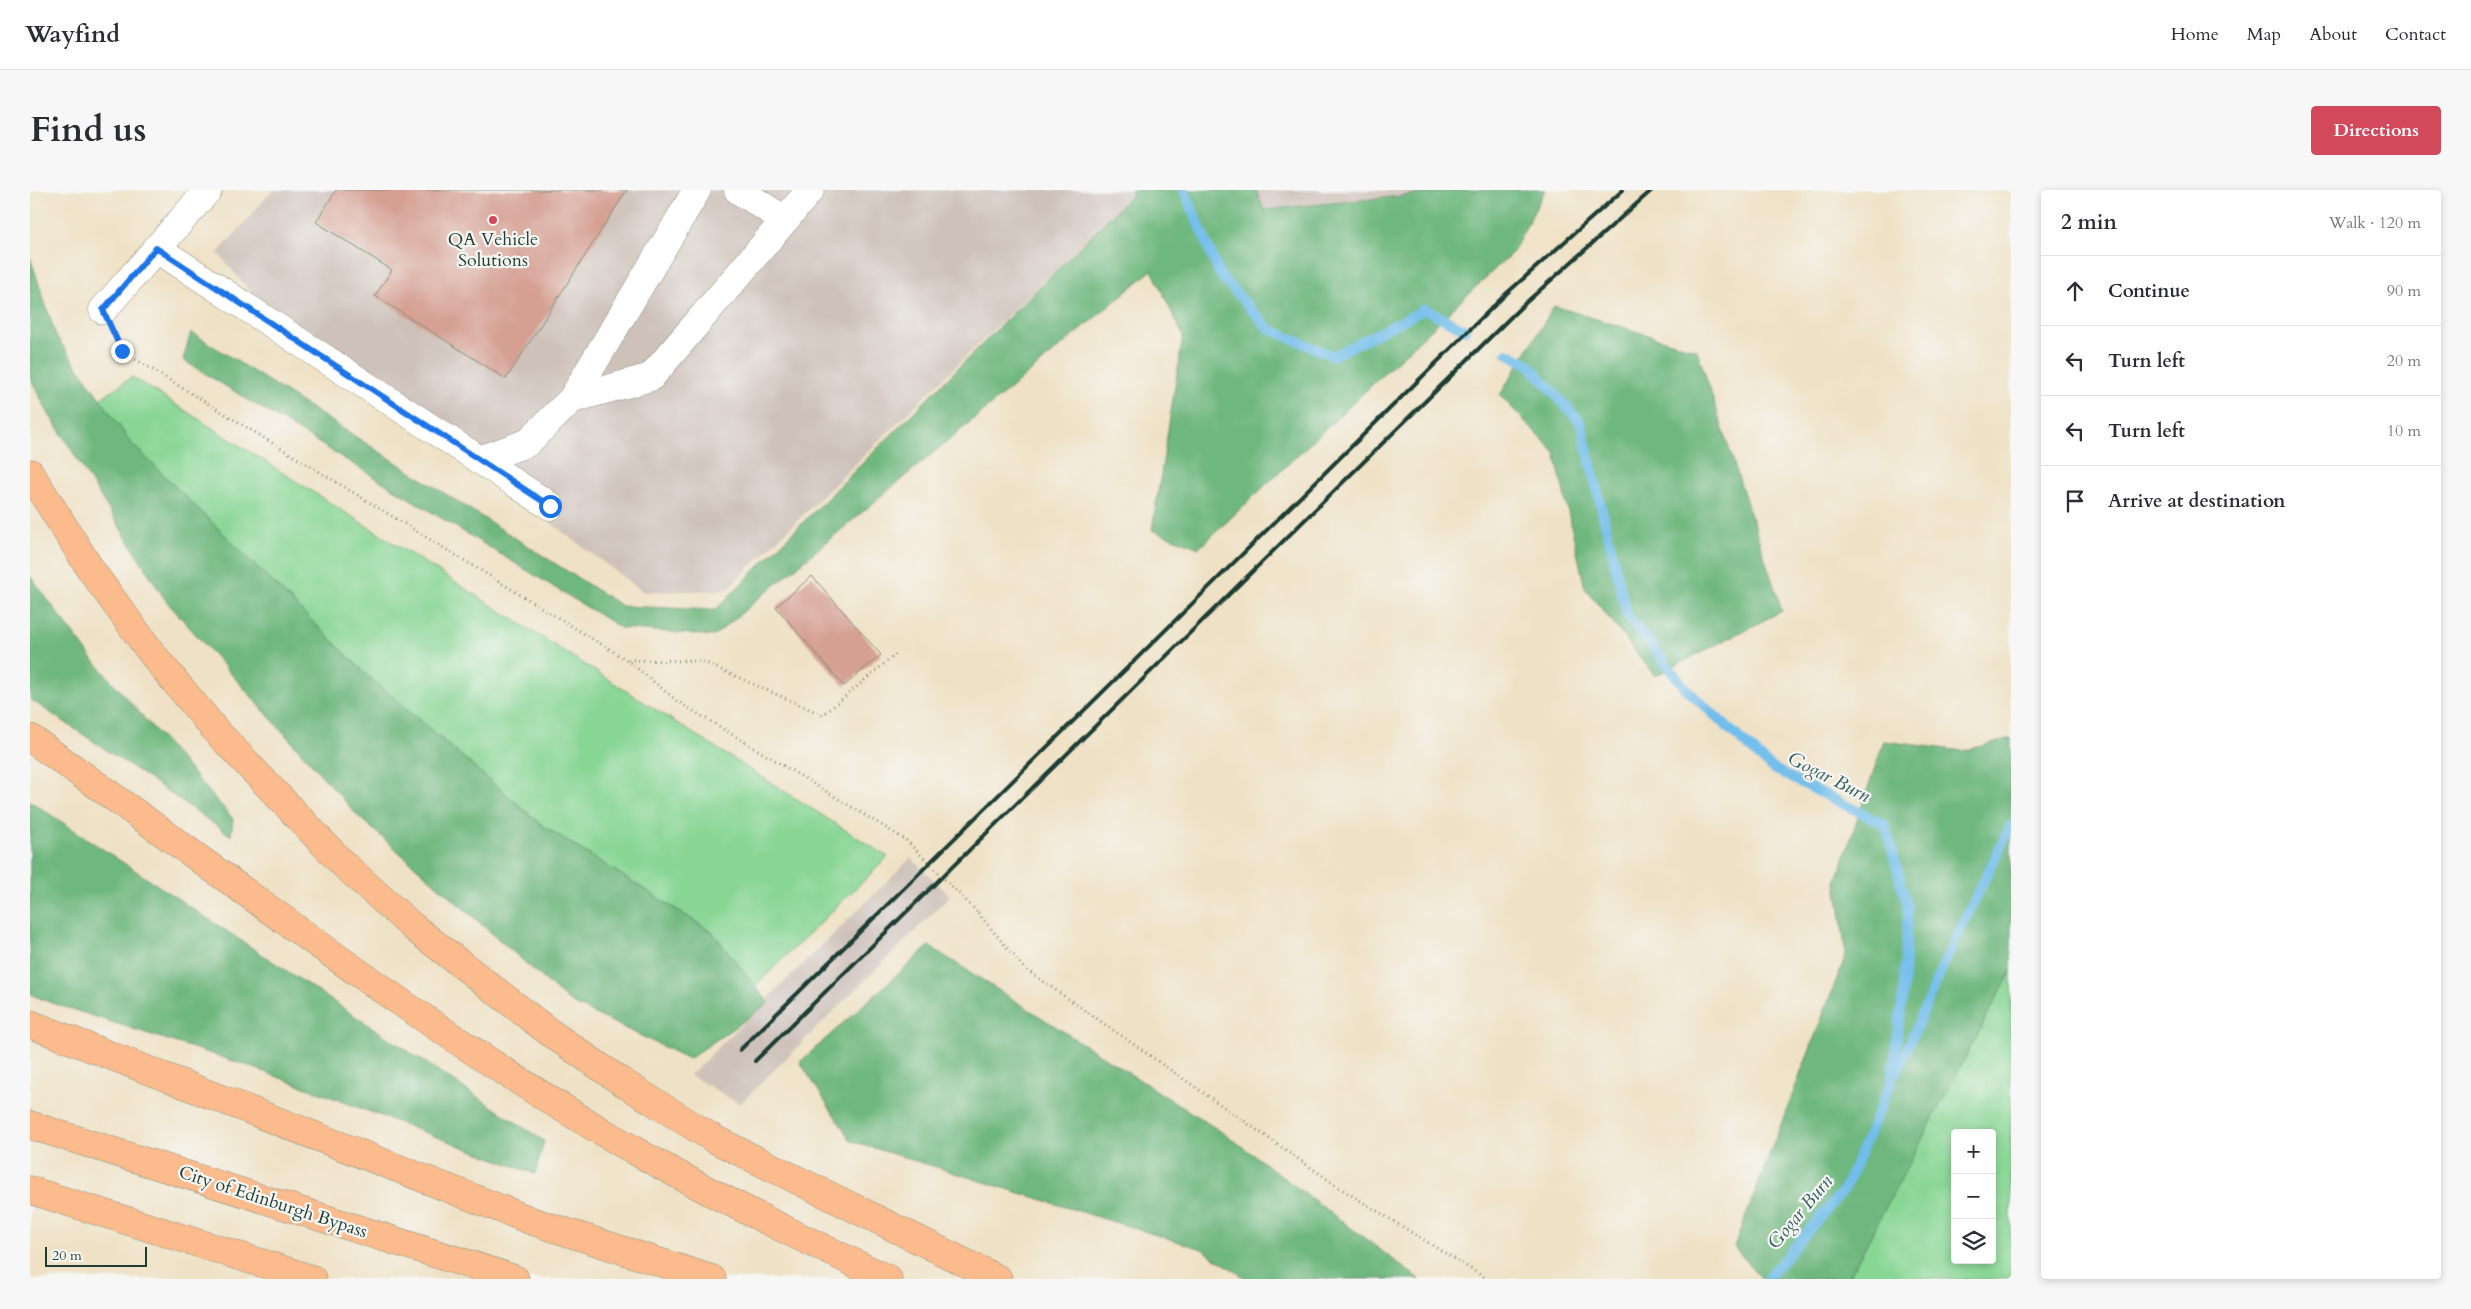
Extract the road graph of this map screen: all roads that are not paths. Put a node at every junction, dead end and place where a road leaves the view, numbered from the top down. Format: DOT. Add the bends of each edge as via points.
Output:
graph roads {
  1 [pos="208,190"];
  2 [pos="697,190"];
  3 [pos="738,190"];
  4 [pos="810,190"];
  5 [pos="785,220"];
  6 [pos="156,248"];
  7 [pos="103,310"];
  8 [pos="572,399"];
  9 [pos="479,460"];
  10 [pos="30,473"];
  11 [pos="550,506"];
  12 [pos="30,738"];
  13 [pos="30,1024"];
  14 [pos="30,1125"];
  15 [pos="30,1190"];
  16 [pos="312,1279"];
  17 [pos="515,1279"];
  18 [pos="712,1279"];
  19 [pos="888,1279"];
  20 [pos="998,1279"];
  1 -- 6 [label="street"];
  2 -- 8 [label="street"];
  3 -- 5 [label="street"];
  4 -- 5 [label="street"];
  5 -- 8 [label="street" via="651,377"];
  6 -- 7 [label="street"];
  6 -- 9 [label="street"];
  8 -- 9 [label="street" via="527,443"];
  9 -- 11 [label="street"];
  10 -- 20 [label="main road" via="119,609 217,732 343,864 412,927 549,1032 714,1139"];
  12 -- 19 [label="main road" via="329,952 606,1134 746,1210"];
  13 -- 18 [label="main road" via="532,1221"];
  14 -- 17 [label="main road, City of Edinburgh Bypass"];
  15 -- 16 [label="main road"];
}
